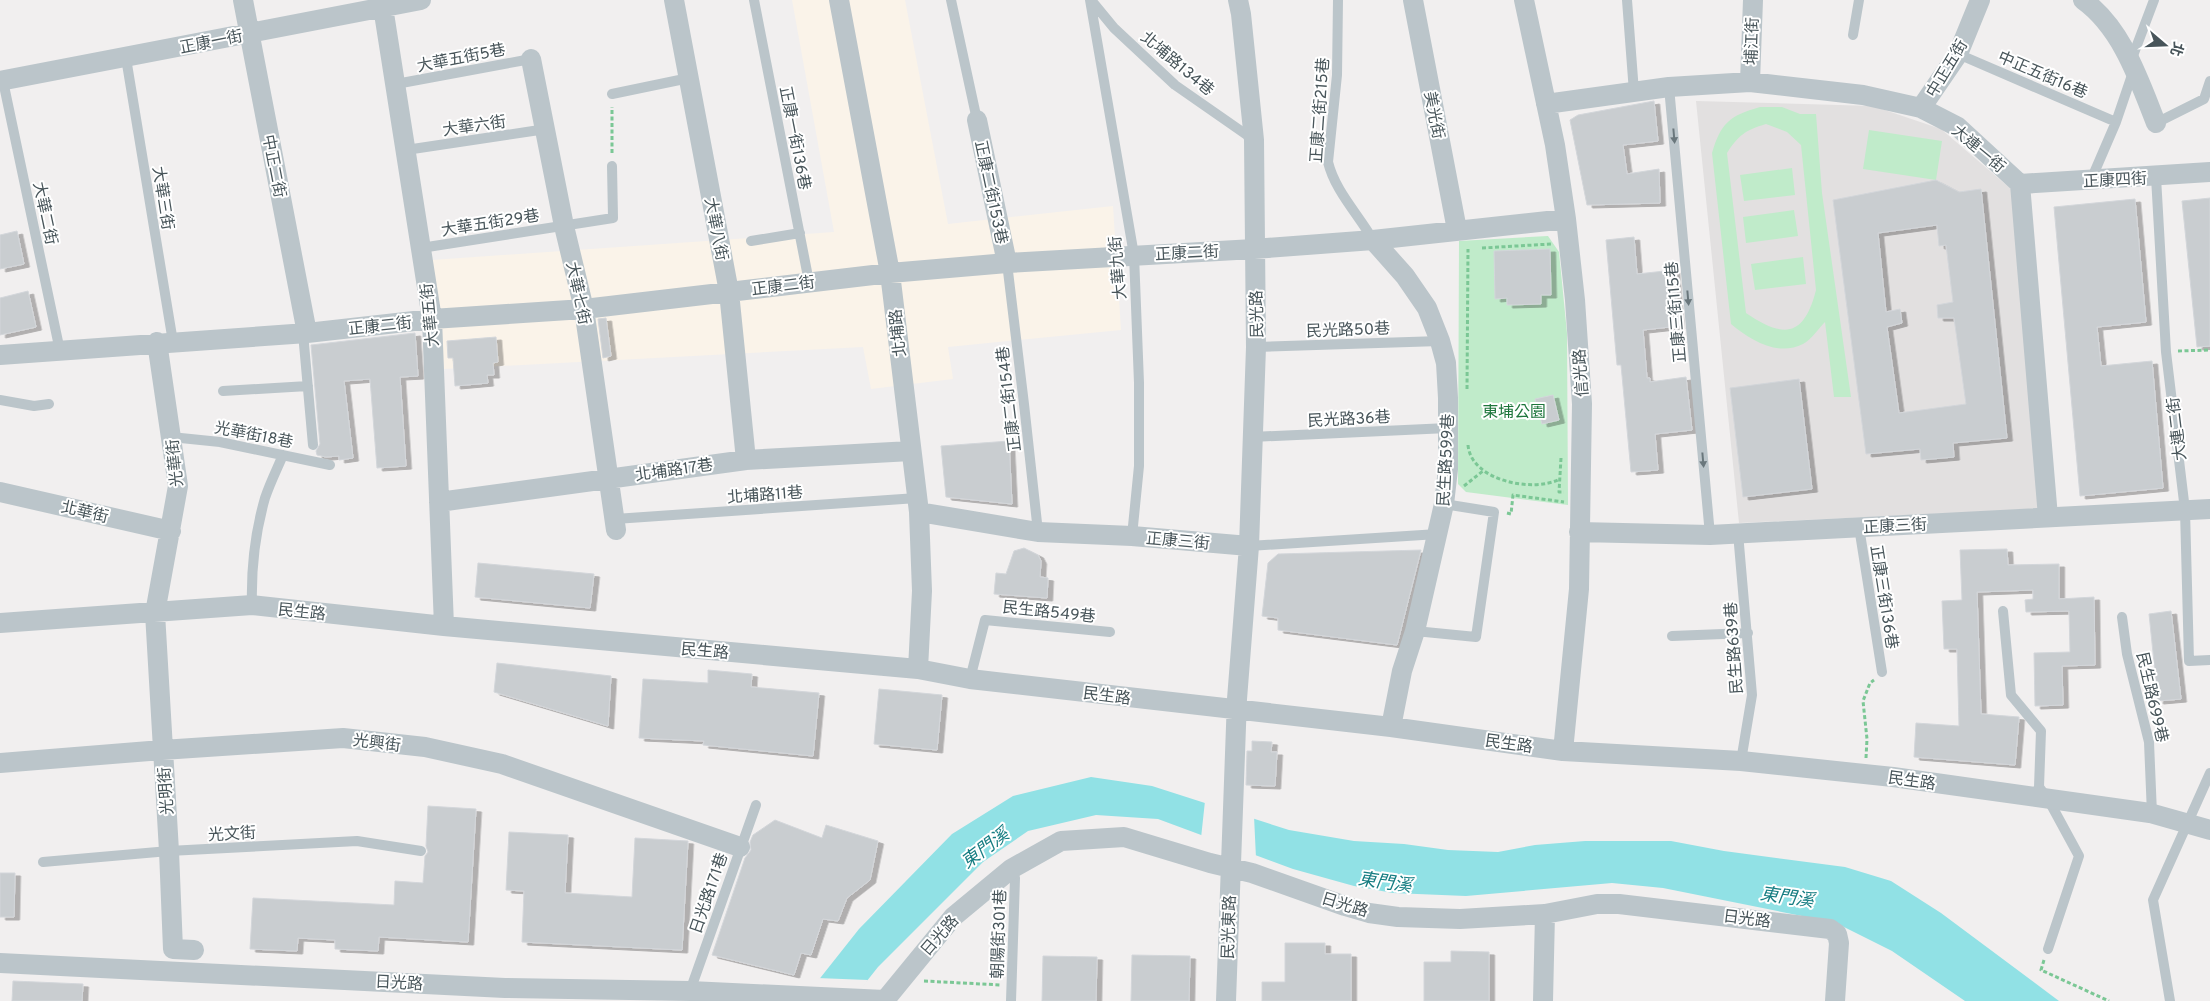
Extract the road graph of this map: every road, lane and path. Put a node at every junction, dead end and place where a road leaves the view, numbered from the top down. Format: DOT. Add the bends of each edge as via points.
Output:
graph roads {
  1 [pos="243,0"];
  2 [pos="421,0"];
  3 [pos="674,0"];
  4 [pos="754,0"];
  5 [pos="839,0"];
  6 [pos="951,0"];
  7 [pos="1090,0"];
  8 [pos="1238,0"];
  9 [pos="1338,0"];
  10 [pos="1413,0"];
  11 [pos="1524,0"];
  12 [pos="1627,0"];
  13 [pos="1753,0"];
  14 [pos="1859,0"];
  15 [pos="1980,0"];
  16 [pos="2083,0"];
  17 [pos="2154,0"];
  18 [pos="383,7"];
  19 [pos="249,34"];
  20 [pos="1852,35"];
  21 [pos="1958,54"];
  22 [pos="126,58"];
  23 [pos="531,58"];
  24 [pos="2133,66"];
  25 [pos="688,78"];
  26 [pos="1,81"];
  27 [pos="2210,81"];
  28 [pos="1750,82"];
  29 [pos="396,84"];
  30 [pos="1669,87"];
  31 [pos="1634,92"];
  32 [pos="612,94"];
  33 [pos="1546,104"];
  34 [pos="1921,108"];
  35 [pos="977,120"];
  36 [pos="2116,122"];
  37 [pos="2156,123"];
  38 [pos="546,129"];
  39 [pos="1254,140"];
  40 [pos="406,150"];
  41 [pos="612,166"];
  42 [pos="2210,172"];
  43 [pos="2156,177"];
  44 [pos="2091,181"];
  45 [pos="2020,184"];
  46 [pos="1566,219"];
  47 [pos="564,226"];
  48 [pos="1457,230"];
  49 [pos="800,233"];
  50 [pos="1373,240"];
  51 [pos="751,241"];
  52 [pos="1551,244"];
  53 [pos="421,248"];
  54 [pos="1254,249"];
  55 [pos="1134,255"];
  56 [pos="1007,263"];
  57 [pos="890,273"];
  58 [pos="809,282"];
  59 [pos="729,292"];
  60 [pos="584,309"];
  61 [pos="432,319"];
  62 [pos="305,333"];
  63 [pos="1440,341"];
  64 [pos="165,342"];
  65 [pos="1256,348"];
  66 [pos="2210,350"];
  67 [pos="60,351"];
  68 [pos="2166,352"];
  69 [pos="0,355"];
  70 [pos="308,386"];
  71 [pos="223,391"];
  72 [pos="1468,394"];
  73 [pos="0,400"];
  74 [pos="49,404"];
  75 [pos="1448,428"];
  76 [pos="171,437"];
  77 [pos="1252,437"];
  78 [pos="1468,443"];
  79 [pos="313,445"];
  80 [pos="911,451"];
  81 [pos="283,455"];
  82 [pos="746,460"];
  83 [pos="330,465"];
  84 [pos="1483,470"];
  85 [pos="609,478"];
  86 [pos="1560,479"];
  87 [pos="1468,483"];
  88 [pos="0,492"];
  89 [pos="439,502"];
  90 [pos="1566,502"];
  91 [pos="1444,504"];
  92 [pos="918,505"];
  93 [pos="2210,509"];
  94 [pos="2185,510"];
  95 [pos="1511,514"];
  96 [pos="2048,517"];
  97 [pos="615,524"];
  98 [pos="1859,527"];
  99 [pos="171,531"];
  100 [pos="1038,532"];
  101 [pos="1579,532"];
  102 [pos="1738,533"];
  103 [pos="1438,534"];
  104 [pos="1710,535"];
  105 [pos="1132,536"];
  106 [pos="1249,546"];
  107 [pos="252,605"];
  108 [pos="2003,610"];
  109 [pos="155,613"];
  110 [pos="2122,617"];
  111 [pos="0,623"];
  112 [pos="444,626"];
  113 [pos="1415,631"];
  114 [pos="1110,632"];
  115 [pos="1748,634"];
  116 [pos="1672,636"];
  117 [pos="2210,660"];
  118 [pos="918,669"];
  119 [pos="1882,672"];
  120 [pos="970,678"];
  121 [pos="1237,710"];
  122 [pos="1391,727"];
  123 [pos="162,750"];
  124 [pos="1563,751"];
  125 [pos="1741,761"];
  126 [pos="0,763"];
  127 [pos="1865,773"];
  128 [pos="2210,773"];
  129 [pos="2048,799"];
  130 [pos="756,805"];
  131 [pos="2152,814"];
  132 [pos="2188,822"];
  133 [pos="2210,830"];
  134 [pos="740,847"];
  135 [pos="169,851"];
  136 [pos="421,851"];
  137 [pos="1230,861"];
  138 [pos="43,862"];
  139 [pos="1011,869"];
  140 [pos="1545,914"];
  141 [pos="2048,949"];
  142 [pos="194,950"];
  143 [pos="0,963"];
  144 [pos="194,971"];
  145 [pos="920,981"];
  146 [pos="1004,985"];
  147 [pos="690,991"];
  148 [pos="505,994"];
  149 [pos="884,1000"];
  150 [pos="1011,1001"];
  151 [pos="1226,1001"];
  152 [pos="1544,1001"];
  153 [pos="1835,1001"];
  154 [pos="2109,1001"];
  155 [pos="2170,1001"];
  1 -- 19 [label="street, 中正二街"];
  2 -- 18 [label="street, 正康一街"];
  3 -- 25 [label="street, 大華八街"];
  4 -- 49 [label="lane, 正康一街136巷"];
  5 -- 57 [label="street, 北埔路"];
  6 -- 35 [label="lane"];
  7 -- 39 [label="lane, 北埔路134巷" via="1114,28 1176,85"];
  7 -- 55 [label="lane, 大華九街"];
  8 -- 39 [label="street, 民光路"];
  9 -- 50 [label="lane, 正康二街215巷" via="1337,75 1328,162 1337,187"];
  10 -- 48 [label="street, 美光街"];
  11 -- 33 [label="street, 信光路"];
  12 -- 31 [label="lane"];
  13 -- 28 [label="street, 埔江街"];
  14 -- 20 [label="lane"];
  15 -- 21 [label="street, 中正五街"];
  16 -- 24 [label="street" via="2111,29"];
  17 -- 24 [label="lane"];
  18 -- 19 [label="street, 正康一街"];
  18 -- 29 [label="street, 大華五街"];
  19 -- 22 [label="street, 正康一街"];
  19 -- 62 [label="street, 中正二街"];
  21 -- 34 [label="street, 中正五街"];
  21 -- 36 [label="lane, 中正五街16巷"];
  22 -- 26 [label="street, 正康一街"];
  22 -- 64 [label="lane, 大華三街"];
  23 -- 29 [label="lane, 大華五街5巷"];
  23 -- 38 [label="street, 大華七街"];
  24 -- 36 [label="lane"];
  24 -- 37 [label="street"];
  25 -- 32 [label="lane"];
  25 -- 59 [label="street, 大華八街"];
  26 -- 67 [label="lane, 大華二街"];
  27 -- 37 [label="lane" via="2204,99"];
  28 -- 30 [label="street, 大連一街"];
  28 -- 34 [label="street, 大連一街" via="1863,95"];
  29 -- 40 [label="street, 大華五街"];
  30 -- 31 [label="street, 大連一街"];
  30 -- 104 [label="lane, 正康三街115巷, one-way"];
  31 -- 33 [label="street, 大連一街"];
  32 -- 41 [label="path"];
  33 -- 46 [label="street, 信光路"];
  34 -- 45 [label="street, 大連一街" via="1958,127"];
  35 -- 56 [label="street, 正康二街153巷"];
  36 -- 44 [label="lane"];
  38 -- 40 [label="lane, 大華六街"];
  38 -- 47 [label="street, 大華七街"];
  39 -- 54 [label="street, 民光路"];
  40 -- 53 [label="street, 大華五街"];
  41 -- 47 [label="lane, 大華五街29巷" via="613,218"];
  42 -- 43 [label="street, 正康四街"];
  43 -- 44 [label="street, 正康四街"];
  43 -- 68 [label="lane, 大連二街"];
  44 -- 45 [label="street, 正康四街"];
  45 -- 96 [label="street, 大連一街"];
  46 -- 48 [label="street, 正康二街"];
  46 -- 101 [label="street, 信光路" via="1582,404"];
  47 -- 53 [label="lane, 大華五街29巷"];
  47 -- 60 [label="street, 大華七街"];
  48 -- 50 [label="street, 正康二街"];
  49 -- 51 [label="lane"];
  49 -- 58 [label="lane, 正康一街136巷"];
  50 -- 54 [label="street, 正康二街"];
  50 -- 63 [label="street, 民生路599巷" via="1400,269 1427,308"];
  52 -- 72 [label="path" via="1467,249"];
  53 -- 61 [label="street, 大華五街"];
  54 -- 55 [label="street, 正康二街"];
  54 -- 65 [label="street, 民光路"];
  55 -- 56 [label="street, 正康二街"];
  55 -- 105 [label="lane, 大華九街" via="1139,466"];
  56 -- 57 [label="street, 正康二街"];
  56 -- 100 [label="lane, 正康二街154巷"];
  57 -- 58 [label="street, 正康二街"];
  57 -- 80 [label="street, 北埔路"];
  58 -- 59 [label="street, 正康二街"];
  59 -- 60 [label="street, 正康二街"];
  59 -- 82 [label="street, 大華八街"];
  60 -- 61 [label="street, 正康二街"];
  60 -- 85 [label="street, 大華七街"];
  61 -- 62 [label="street, 正康二街"];
  61 -- 89 [label="street, 大華五街"];
  62 -- 64 [label="street, 正康二街"];
  62 -- 70 [label="lane"];
  63 -- 65 [label="lane, 民光路50巷"];
  63 -- 75 [label="street, 民生路599巷" via="1446,363"];
  64 -- 67 [label="street, 正康二街"];
  64 -- 76 [label="street, 光華街"];
  65 -- 77 [label="street, 民光路"];
  66 -- 68 [label="path"];
  67 -- 69 [label="street, 正康二街"];
  68 -- 94 [label="lane, 大連二街"];
  70 -- 71 [label="lane"];
  70 -- 79 [label="lane"];
  73 -- 74 [label="lane" via="34,406"];
  75 -- 77 [label="lane, 民光路36巷"];
  75 -- 91 [label="street, 民生路599巷"];
  76 -- 81 [label="lane, 光華街18巷" via="220,442"];
  76 -- 99 [label="street, 光華街" via="178,486"];
  77 -- 106 [label="street, 民光路"];
  78 -- 84 [label="path" via="1475,462"];
  80 -- 82 [label="street, 北埔路17巷"];
  80 -- 92 [label="street, 北埔路"];
  81 -- 83 [label="lane, 光華街18巷"];
  81 -- 107 [label="lane" via="265,497 260,519 251,569"];
  82 -- 85 [label="street, 北埔路17巷"];
  84 -- 86 [label="path" via="1499,480 1516,483 1544,483"];
  84 -- 87 [label="path"];
  85 -- 89 [label="street, 北埔路17巷"];
  85 -- 97 [label="street, 大華七街"];
  88 -- 99 [label="street, 北華街"];
  89 -- 112 [label="street, 大華五街"];
  90 -- 95 [label="path" via="1513,496"];
  91 -- 103 [label="street, 民生路599巷"];
  91 -- 113 [label="lane" via="1494,512 1476,637"];
  92 -- 97 [label="lane, 北埔路11巷"];
  92 -- 100 [label="street, 正康三街"];
  92 -- 118 [label="street, 北埔路" via="922,591"];
  93 -- 94 [label="street, 正康三街"];
  94 -- 96 [label="street, 正康三街"];
  94 -- 117 [label="lane, 大連二街" via="2189,660"];
  96 -- 98 [label="street, 正康三街"];
  98 -- 102 [label="street, 正康三街"];
  98 -- 119 [label="lane, 正康三街136巷"];
  99 -- 109 [label="street, 光華街"];
  100 -- 105 [label="street, 正康三街"];
  101 -- 104 [label="street, 正康三街"];
  101 -- 124 [label="street, 信光路" via="1579,589"];
  102 -- 104 [label="street, 正康三街"];
  102 -- 115 [label="lane, 民生路639巷"];
  103 -- 106 [label="lane, 正康三街"];
  103 -- 113 [label="street, 民生路599巷"];
  105 -- 106 [label="street, 正康三街"];
  106 -- 121 [label="street, 民光路"];
  107 -- 109 [label="street, 民生路"];
  107 -- 112 [label="street, 民生路"];
  108 -- 129 [label="lane" via="2011,696 2041,731 2039,787"];
  109 -- 111 [label="street, 民生路"];
  109 -- 123 [label="street, 光明街"];
  110 -- 131 [label="lane, 民生路699巷" via="2127,654 2150,742"];
  112 -- 118 [label="street, 民生路"];
  113 -- 122 [label="street, 民生路599巷" via="1402,670"];
  114 -- 120 [label="lane, 民生路549巷" via="985,620"];
  115 -- 116 [label="lane"];
  115 -- 125 [label="lane, 民生路639巷" via="1752,695"];
  118 -- 120 [label="street, 民生路"];
  119 -- 127 [label="path" via="1870,683 1863,701 1867,739"];
  120 -- 121 [label="street, 民生路"];
  121 -- 122 [label="street, 民生路"];
  121 -- 137 [label="street, 民光東路"];
  122 -- 124 [label="street, 民生路"];
  123 -- 126 [label="street, 光興街"];
  123 -- 134 [label="street, 光興街" via="343,738 426,747 502,764"];
  123 -- 135 [label="street, 光明街"];
  124 -- 125 [label="street, 民生路"];
  125 -- 127 [label="street, 民生路"];
  127 -- 129 [label="street, 民生路"];
  128 -- 132 [label="lane"];
  129 -- 131 [label="street, 民生路"];
  129 -- 141 [label="lane" via="2079,856"];
  130 -- 134 [label="lane, 日光路171巷"];
  131 -- 132 [label="street, 民生路"];
  132 -- 133 [label="street, 民生路"];
  132 -- 155 [label="lane" via="2153,900"];
  134 -- 147 [label="lane, 日光路171巷"];
  135 -- 136 [label="lane, 光文街" via="357,841"];
  135 -- 138 [label="lane, 光文街"];
  135 -- 142 [label="street, 光明街" via="173,949"];
  137 -- 139 [label="street, 日光路" via="1124,837 1061,841"];
  137 -- 140 [label="street, 日光路" via="1252,873 1345,906 1378,914 1460,919"];
  137 -- 151 [label="street, 民光東路"];
  139 -- 149 [label="street, 日光路" via="953,917"];
  139 -- 150 [label="lane, 朝陽街301巷" via="1015,878"];
  140 -- 152 [label="street"];
  140 -- 153 [label="street, 日光路" via="1596,904 1620,904 1830,929 1837,934 1838,943"];
  141 -- 154 [label="path" via="2041,970"];
  142 -- 144 [label="lane"];
  143 -- 144 [label="street, 日光路"];
  144 -- 148 [label="street, 日光路"];
  145 -- 146 [label="path"];
  147 -- 148 [label="street, 日光路"];
  147 -- 149 [label="street, 日光路"];
}
